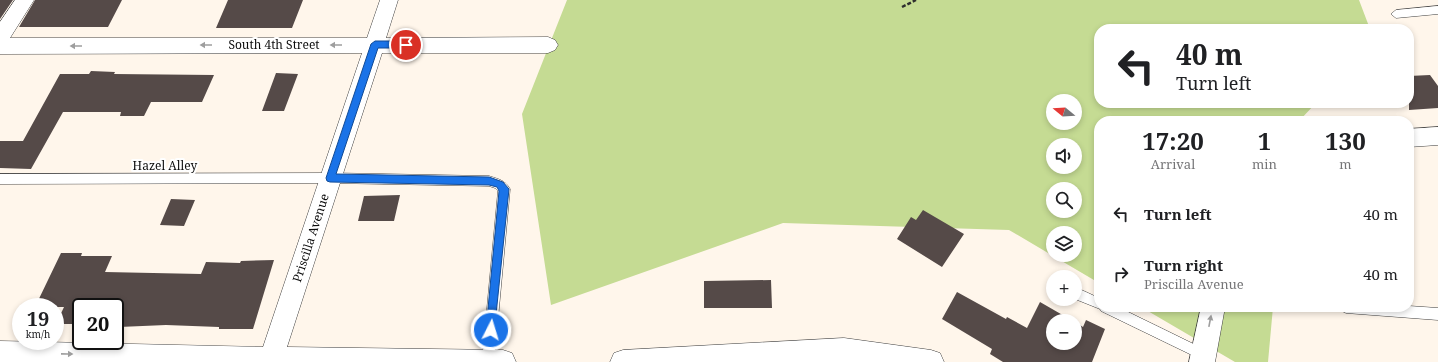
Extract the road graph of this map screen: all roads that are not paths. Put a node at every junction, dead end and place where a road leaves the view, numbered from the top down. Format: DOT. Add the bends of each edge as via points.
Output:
graph roads {
  1 [pos="25,0"];
  2 [pos="389,0"];
  3 [pos="1438,10"];
  4 [pos="1396,14"];
  5 [pos="0,38"];
  6 [pos="375,44"];
  7 [pos="548,45"];
  8 [pos="0,46"];
  9 [pos="330,178"];
  10 [pos="0,179"];
  11 [pos="1082,296"];
  12 [pos="1094,302"];
  13 [pos="1115,312"];
  14 [pos="1212,312"];
  15 [pos="1412,312"];
  16 [pos="1438,314"];
  17 [pos="0,353"];
  18 [pos="847,356"];
  19 [pos="1203,358"];
  20 [pos="270,361"];
  21 [pos="488,362"];
  22 [pos="503,362"];
  23 [pos="623,362"];
  24 [pos="931,362"];
  1 -- 5 [label="street"];
  2 -- 6 [label="street, Priscilla Avenue"];
  3 -- 4 [label="lane"];
  6 -- 7 [label="street, South 4th Street"];
  6 -- 8 [label="street, South 4th Street, one-way"];
  6 -- 9 [label="street, Priscilla Avenue"];
  9 -- 10 [label="lane, Hazel Alley"];
  9 -- 20 [label="street, Priscilla Avenue"];
  9 -- 21 [label="lane, Hazel Alley" via="489,181 500,184 504,189"];
  11 -- 12 [label="lane"];
  13 -- 19 [label="lane"];
  19 -- 14 [label="street, one-way"];
  15 -- 16 [label="lane"];
  17 -- 20 [label="street, one-way"];
  18 -- 23 [label="street"];
  18 -- 24 [label="street"];
  20 -- 21 [label="street"];
  21 -- 22 [label="street"];
}
